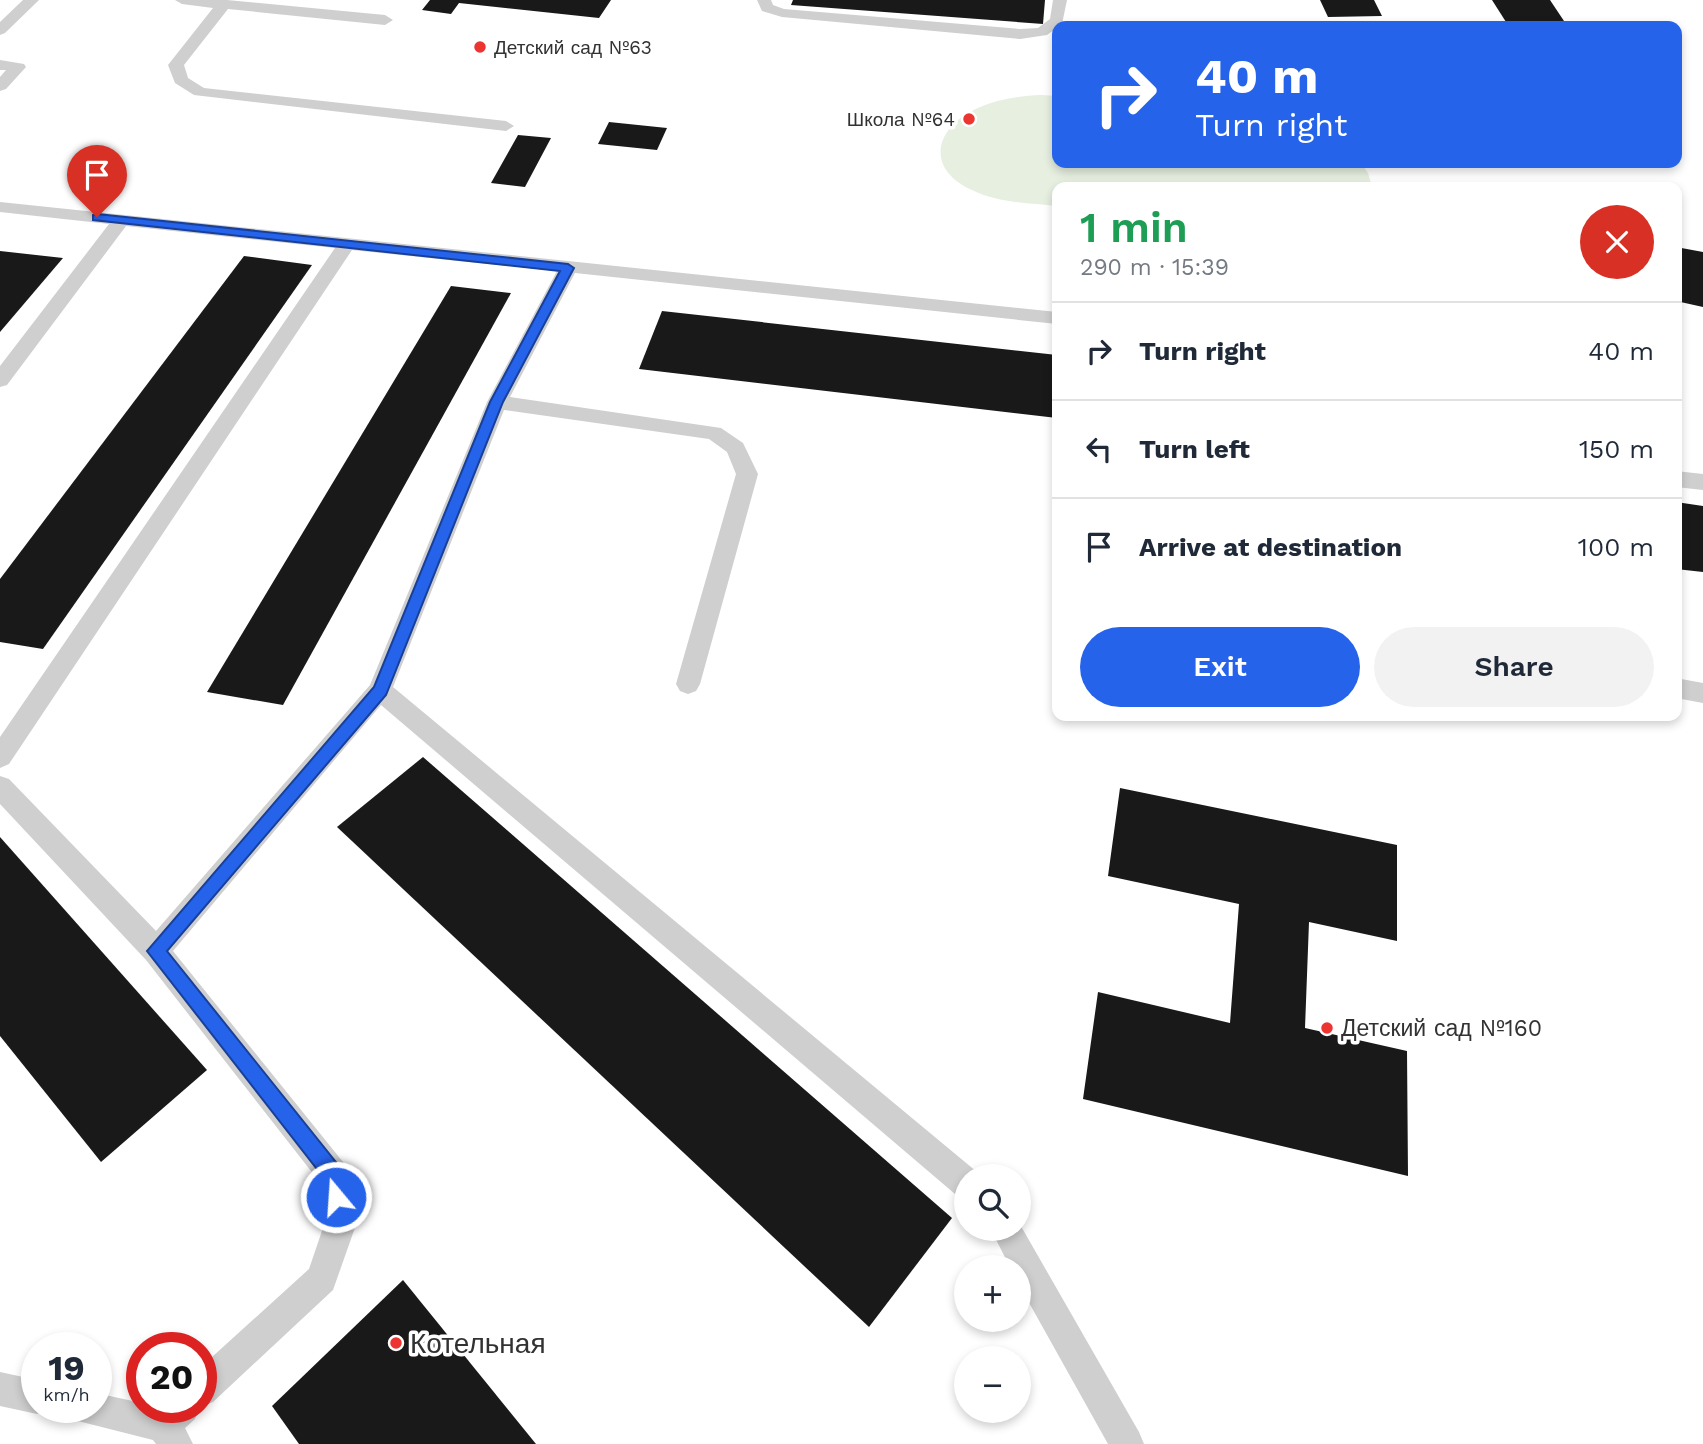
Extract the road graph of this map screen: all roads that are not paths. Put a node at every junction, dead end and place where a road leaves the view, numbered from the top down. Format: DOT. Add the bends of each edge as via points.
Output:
graph roads {
  1 [pos="32,0"];
  2 [pos="181,0"];
  3 [pos="764,0"];
  4 [pos="1060,0"];
  5 [pos="224,4"];
  6 [pos="385,20"];
  7 [pos="1057,21"];
  8 [pos="1052,25"];
  9 [pos="0,30"];
  10 [pos="0,65"];
  11 [pos="0,86"];
  12 [pos="506,126"];
  13 [pos="0,207"];
  14 [pos="121,220"];
  15 [pos="348,244"];
  16 [pos="568,268"];
  17 [pos="1052,317"];
  18 [pos="0,380"];
  19 [pos="497,402"];
  20 [pos="1682,480"];
  21 [pos="1703,482"];
  22 [pos="688,684"];
  23 [pos="380,690"];
  24 [pos="0,757"];
  25 [pos="0,787"];
  26 [pos="156,951"];
  27 [pos="954,1173"];
  28 [pos="1012,1241"];
  29 [pos="217,1375"];
  30 [pos="0,1389"];
  31 [pos="21,1394"];
  32 [pos="112,1413"];
  33 [pos="174,1425"];
  34 [pos="1127,1444"];
  1 -- 9 [label="lane"];
  2 -- 5 [label="lane"];
  3 -- 8 [label="lane" via="767,8 782,13 1020,34 1042,32"];
  4 -- 7 [label="lane"];
  5 -- 6 [label="lane"];
  5 -- 12 [label="lane" via="176,65 181,80 200,92"];
  10 -- 11 [label="lane" via="18,67"];
  13 -- 14 [label="lane"];
  14 -- 15 [label="lane"];
  14 -- 18 [label="lane"];
  15 -- 16 [label="lane"];
  15 -- 24 [label="lane"];
  16 -- 17 [label="lane"];
  16 -- 19 [label="lane"];
  19 -- 22 [label="lane" via="714,433 737,448 747,474"];
  19 -- 23 [label="lane"];
  20 -- 21 [label="lane"];
  23 -- 26 [label="lane"];
  23 -- 27 [label="lane"];
  25 -- 26 [label="lane"];
  26 -- 29 [label="lane" via="332,1173 341,1222 322,1279"];
  28 -- 34 [label="lane"];
  30 -- 31 [label="lane"];
  32 -- 33 [label="lane"];
}
